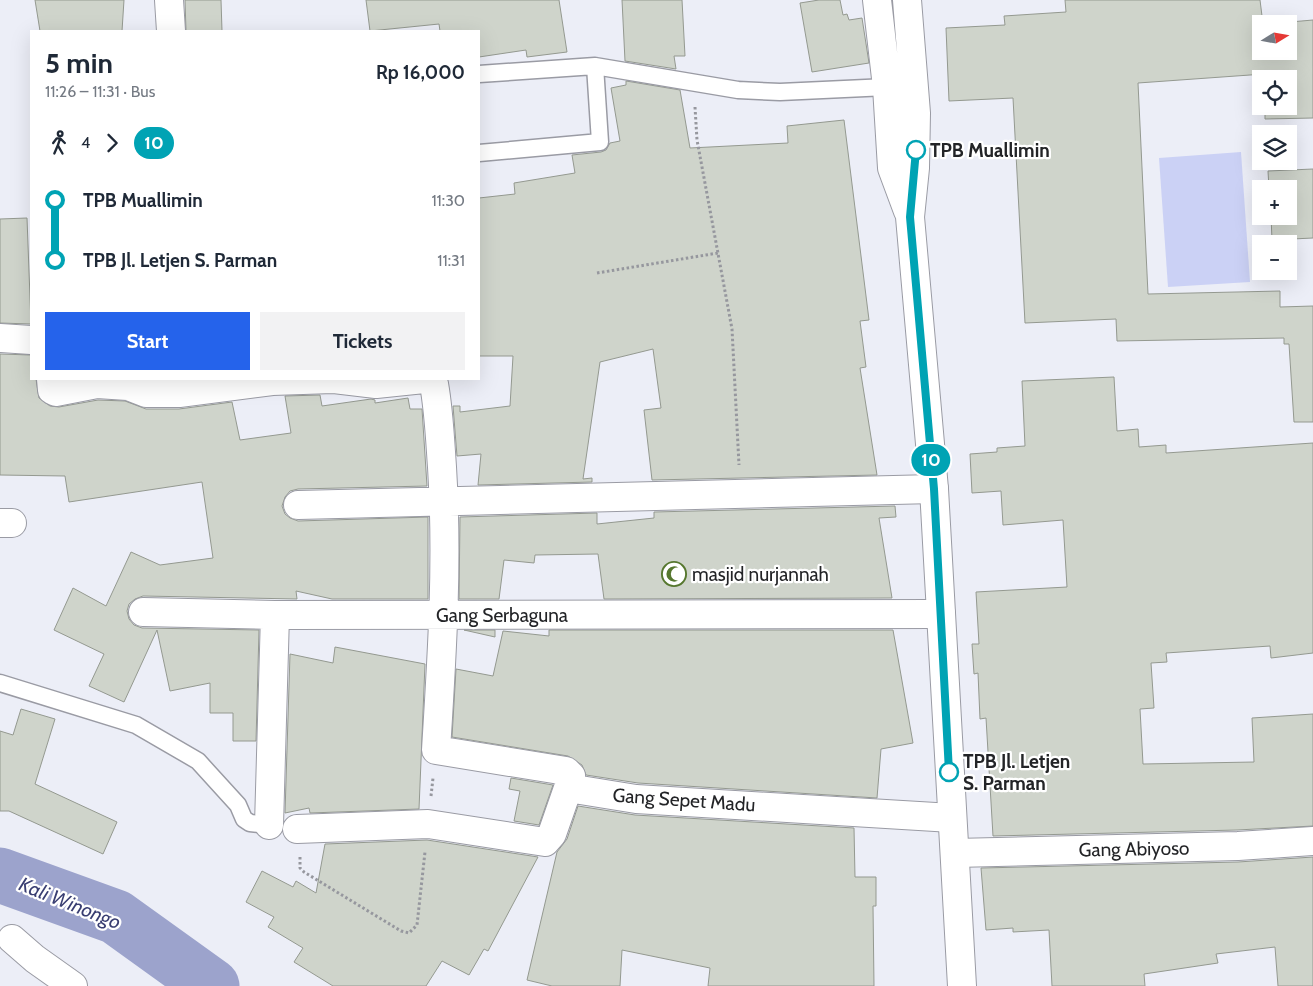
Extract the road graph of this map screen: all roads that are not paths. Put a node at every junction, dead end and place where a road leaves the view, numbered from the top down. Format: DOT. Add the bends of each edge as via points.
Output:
graph roads {
  1 [pos="169,0"];
  2 [pos="877,0"];
  3 [pos="907,0"];
  4 [pos="171,30"];
  5 [pos="595,66"];
  6 [pos="480,74"];
  7 [pos="887,87"];
  8 [pos="480,153"];
  9 [pos="910,217"];
  10 [pos="0,338"];
  11 [pos="30,340"];
  12 [pos="51,380"];
  13 [pos="303,380"];
  14 [pos="342,380"];
  15 [pos="414,380"];
  16 [pos="426,380"];
  17 [pos="189,385"];
  18 [pos="934,489"];
  19 [pos="444,502"];
  20 [pos="298,505"];
  21 [pos="143,612"];
  22 [pos="941,614"];
  23 [pos="275,615"];
  24 [pos="444,615"];
  25 [pos="0,682"];
  26 [pos="568,788"];
  27 [pos="952,818"];
  28 [pos="262,825"];
  29 [pos="297,829"];
  30 [pos="1313,842"];
  31 [pos="955,853"];
  32 [pos="12,939"];
  33 [pos="73,986"];
  34 [pos="962,986"];
  1 -- 4 [label="street"];
  2 -- 7 [label="street"];
  3 -- 9 [label="street" via="916,113 916,168"];
  5 -- 6 [label="lane"];
  5 -- 7 [label="lane" via="738,90 780,92"];
  5 -- 8 [label="lane" via="600,142"];
  7 -- 9 [label="street" via="892,168"];
  9 -- 18 [label="street"];
  10 -- 11 [label="street"];
  12 -- 17 [label="street" via="52,390 56,392 97,384 128,386 146,393"];
  13 -- 17 [label="street"];
  14 -- 15 [label="street" via="376,384"];
  16 -- 19 [label="street" via="434,384 438,407"];
  18 -- 19 [label="street"];
  18 -- 22 [label="street"];
  19 -- 20 [label="street"];
  19 -- 24 [label="street"];
  21 -- 23 [label="street, Gang Serbaguna"];
  22 -- 24 [label="street, Gang Serbaguna"];
  22 -- 27 [label="street"];
  23 -- 24 [label="street, Gang Serbaguna"];
  23 -- 28 [label="street"];
  24 -- 26 [label="street" via="436,750 566,771 571,776"];
  25 -- 28 [label="lane" via="136,725 198,761 233,798 244,819"];
  26 -- 27 [label="street, Gang Sepet Madu" via="636,799"];
  26 -- 29 [label="street" via="552,834 545,842 428,824"];
  27 -- 31 [label="street"];
  30 -- 31 [label="street, Gang Abiyoso"];
  31 -- 34 [label="street"];
  32 -- 33 [label="street"];
}
